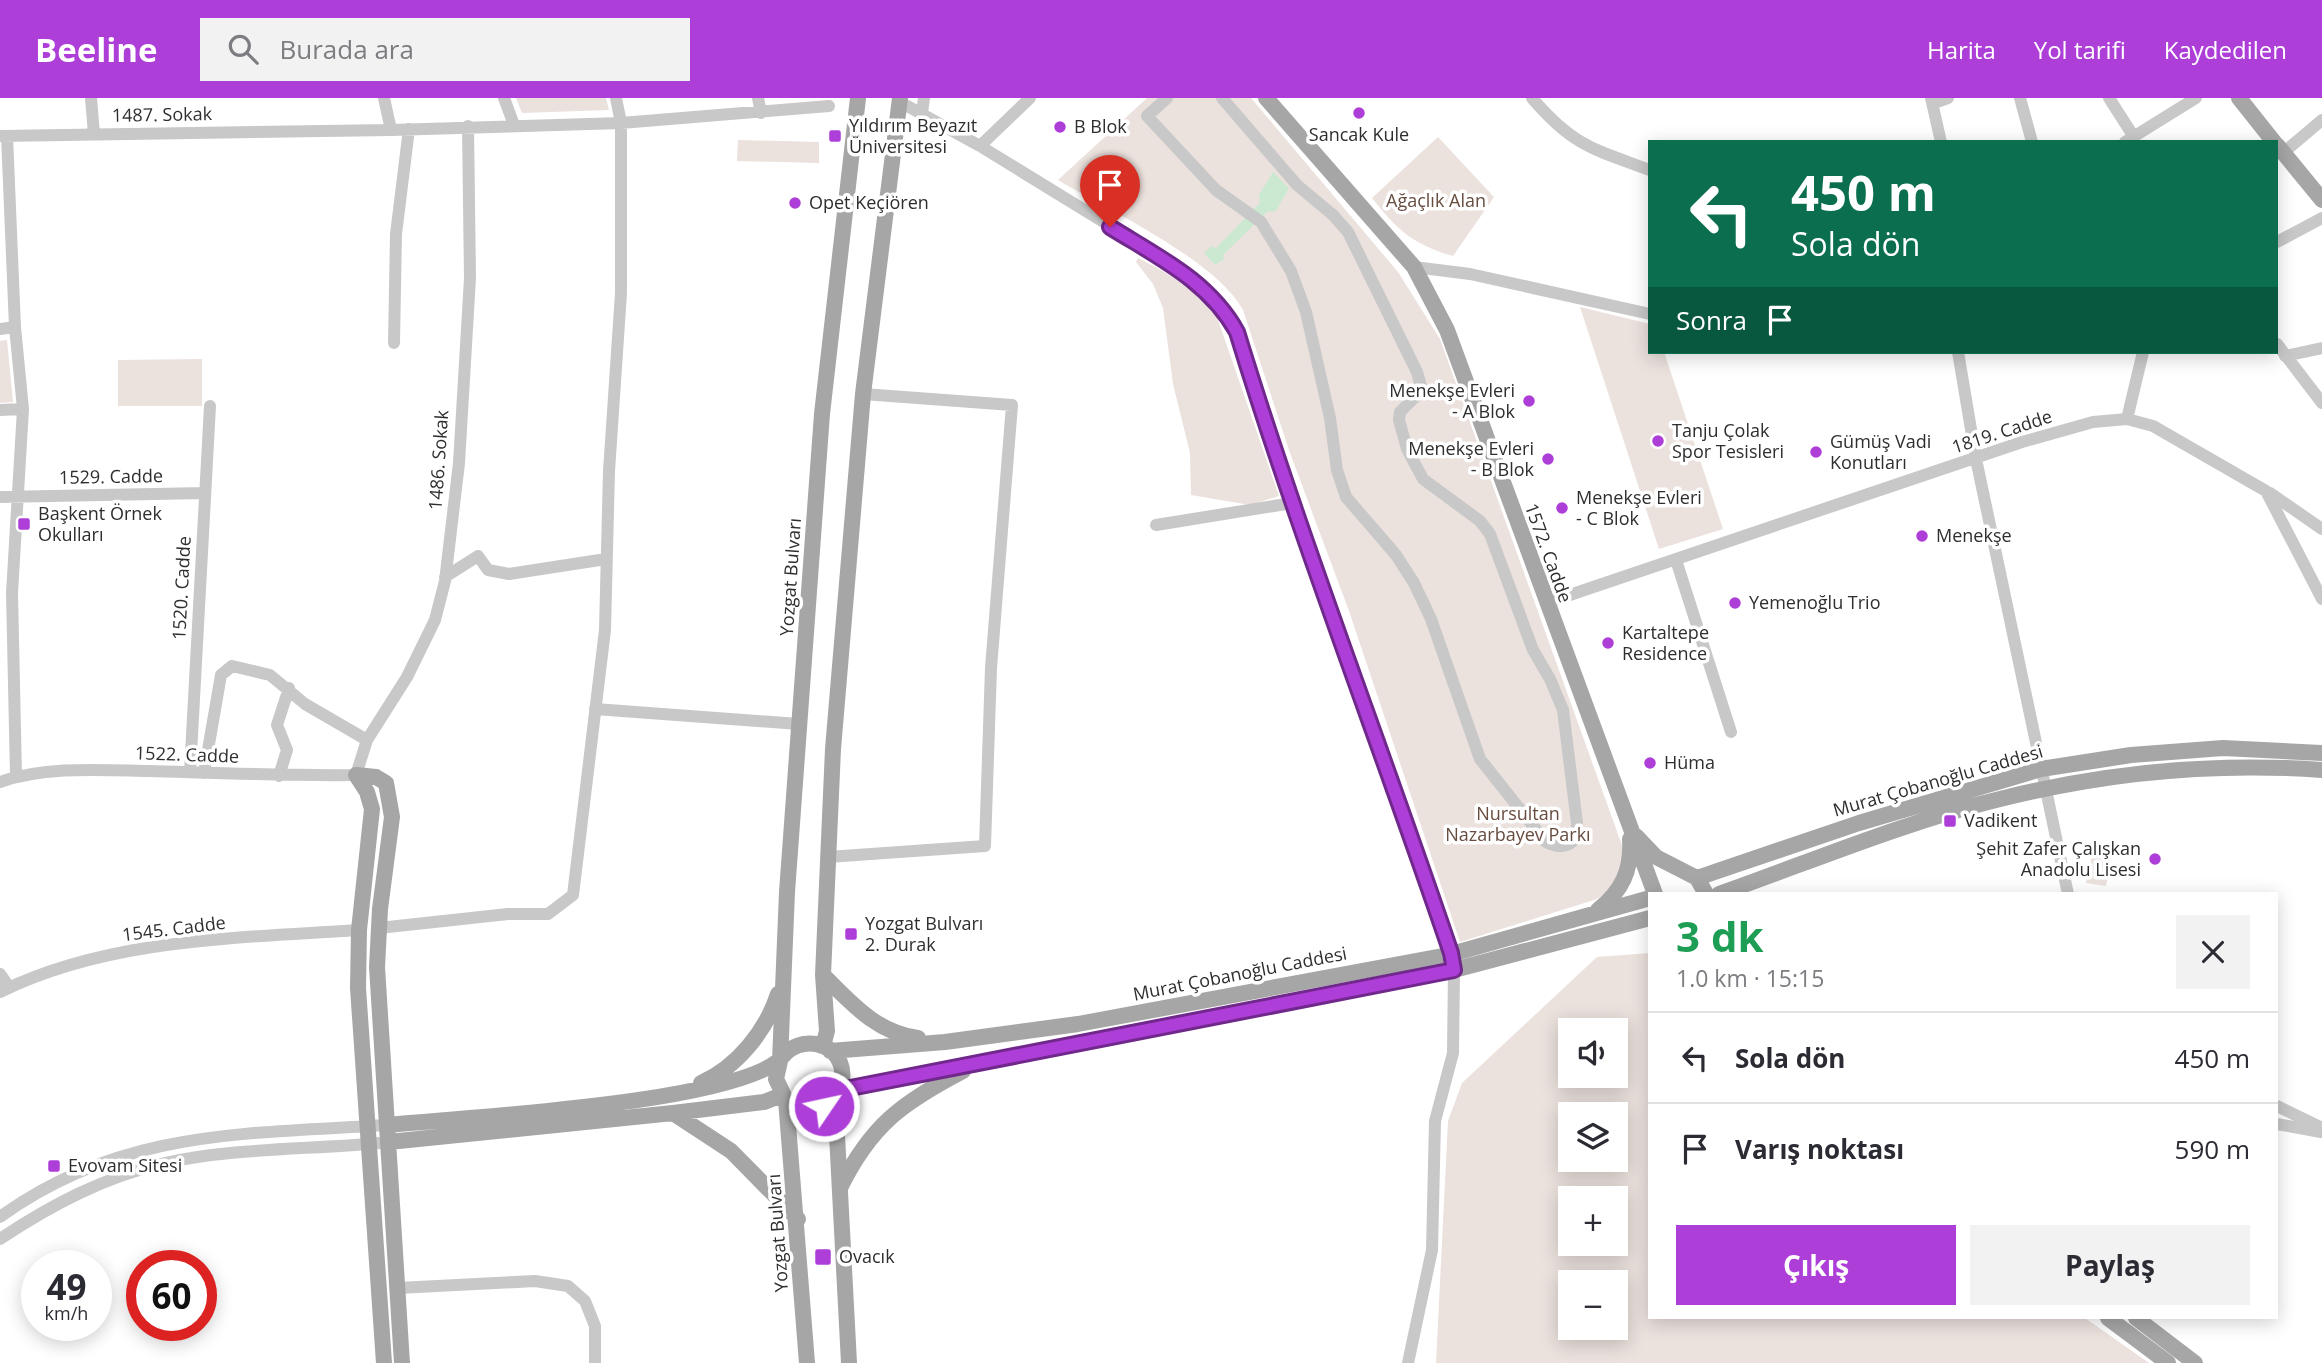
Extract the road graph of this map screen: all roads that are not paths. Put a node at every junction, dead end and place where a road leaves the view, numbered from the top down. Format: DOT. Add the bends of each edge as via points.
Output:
graph roads {
  1 [pos="91,98"];
  2 [pos="384,98"];
  3 [pos="504,98"];
  4 [pos="616,98"];
  5 [pos="758,98"];
  6 [pos="852,98"];
  7 [pos="858,98"];
  8 [pos="923,98"];
  9 [pos="1030,98"];
  10 [pos="1167,98"];
  11 [pos="1223,98"];
  12 [pos="1266,98"];
  13 [pos="1532,98"];
  14 [pos="1948,98"];
  15 [pos="2020,98"];
  16 [pos="2109,98"];
  17 [pos="2196,98"];
  18 [pos="2239,98"];
  19 [pos="900,100"];
  20 [pos="1933,101"];
  21 [pos="829,106"];
  22 [pos="761,113"];
  23 [pos="922,113"];
  24 [pos="2322,120"];
  25 [pos="621,123"];
  26 [pos="514,125"];
  27 [pos="468,126"];
  28 [pos="391,130"];
  29 [pos="409,130"];
  30 [pos="94,134"];
  31 [pos="3,136"];
  32 [pos="854,136"];
  33 [pos="2130,139"];
  34 [pos="1941,140"];
  35 [pos="2031,140"];
  36 [pos="2272,140"];
  37 [pos="980,146"];
  38 [pos="2278,147"];
  39 [pos="1648,169"];
  40 [pos="2322,200"];
  41 [pos="2322,218"];
  42 [pos="2278,241"];
  43 [pos="5,249"];
  44 [pos="1414,267"];
  45 [pos="1648,314"];
  46 [pos="15,327"];
  47 [pos="0,329"];
  48 [pos="394,343"];
  49 [pos="2278,346"];
  50 [pos="2322,348"];
  51 [pos="1958,354"];
  52 [pos="2143,354"];
  53 [pos="2285,356"];
  54 [pos="863,394"];
  55 [pos="2322,403"];
  56 [pos="210,406"];
  57 [pos="23,409"];
  58 [pos="0,410"];
  59 [pos="2127,419"];
  60 [pos="1976,459"];
  61 [pos="2266,491"];
  62 [pos="205,493"];
  63 [pos="17,495"];
  64 [pos="0,497"];
  65 [pos="1292,503"];
  66 [pos="1156,526"];
  67 [pos="2322,529"];
  68 [pos="606,559"];
  69 [pos="1676,560"];
  70 [pos="445,577"];
  71 [pos="2322,599"];
  72 [pos="1546,603"];
  73 [pos="14,684"];
  74 [pos="0,686"];
  75 [pos="289,688"];
  76 [pos="595,709"];
  77 [pos="799,724"];
  78 [pos="1731,732"];
  79 [pos="367,740"];
  80 [pos="2322,753"];
  81 [pos="2041,769"];
  82 [pos="2322,771"];
  83 [pos="190,772"];
  84 [pos="204,773"];
  85 [pos="356,775"];
  86 [pos="16,776"];
  87 [pos="279,776"];
  88 [pos="0,782"];
  89 [pos="2045,789"];
  90 [pos="1630,830"];
  91 [pos="828,858"];
  92 [pos="1693,876"];
  93 [pos="1748,888"];
  94 [pos="1654,892"];
  95 [pos="1656,892"];
  96 [pos="1705,892"];
  97 [pos="1729,892"];
  98 [pos="2068,892"];
  99 [pos="1648,899"];
  100 [pos="1592,914"];
  101 [pos="1648,918"];
  102 [pos="379,928"];
  103 [pos="359,929"];
  104 [pos="1453,961"];
  105 [pos="0,974"];
  106 [pos="824,975"];
  107 [pos="782,982"];
  108 [pos="4,990"];
  109 [pos="945,1042"];
  110 [pos="827,1048"];
  111 [pos="780,1061"];
  112 [pos="981,1062"];
  113 [pos="837,1094"];
  114 [pos="665,1098"];
  115 [pos="784,1098"];
  116 [pos="2278,1107"];
  117 [pos="673,1113"];
  118 [pos="2278,1124"];
  119 [pos="368,1126"];
  120 [pos="2322,1130"];
  121 [pos="388,1134"];
  122 [pos="370,1144"];
  123 [pos="839,1190"];
  124 [pos="0,1217"];
  125 [pos="797,1219"];
  126 [pos="0,1240"];
  127 [pos="398,1288"];
  128 [pos="2109,1319"];
  129 [pos="2137,1319"];
  130 [pos="381,1363"];
  131 [pos="402,1363"];
  132 [pos="595,1363"];
  133 [pos="807,1363"];
  134 [pos="849,1363"];
  135 [pos="1408,1363"];
  136 [pos="2168,1363"];
  137 [pos="2195,1363"];
  1 -- 30 [label="street"];
  2 -- 28 [label="street"];
  3 -- 26 [label="street"];
  4 -- 25 [label="street"];
  5 -- 22 [label="street"];
  6 -- 32 [label="street"];
  7 -- 32 [label="main road, Yozgat Bulvarı"];
  8 -- 23 [label="street"];
  9 -- 37 [label="street"];
  10 -- 11 [label="street" via="1147,116 1216,190 1261,222 1302,294 1346,498 1414,583 1480,760 1546,842 1567,845 1576,838 1577,823 1560,702 1533,650 1486,528 1423,479 1411,460 1399,420 1400,412 1419,393 1418,372 1348,232 1297,185"];
  12 -- 44 [label="main road, 1572. Cadde"];
  13 -- 39 [label="street" via="1560,130 1602,154"];
  14 -- 20 [label="street"];
  15 -- 35 [label="street"];
  16 -- 33 [label="street"];
  17 -- 33 [label="street"];
  18 -- 36 [label="main road"];
  19 -- 23 [label="street"];
  19 -- 54 [label="main road"];
  20 -- 34 [label="street"];
  21 -- 22 [label="street, 1487. Sokak"];
  22 -- 25 [label="street, 1487. Sokak"];
  23 -- 37 [label="street"];
  24 -- 38 [label="street"];
  25 -- 26 [label="street, 1487. Sokak"];
  25 -- 68 [label="street" via="621,293"];
  26 -- 27 [label="street, 1487. Sokak"];
  27 -- 29 [label="street, 1487. Sokak"];
  27 -- 70 [label="street, 1486. Sokak" via="470,278 459,463"];
  28 -- 29 [label="street, 1487. Sokak"];
  28 -- 30 [label="street, 1487. Sokak"];
  29 -- 48 [label="street" via="396,234"];
  30 -- 31 [label="street, 1487. Sokak"];
  31 -- 43 [label="street"];
  32 -- 77 [label="main road, Yozgat Bulvarı" via="822,414"];
  37 -- 65 [label="street" via="1169,262 1216,300 1237,332"];
  38 -- 40 [label="main road"];
  41 -- 42 [label="street"];
  43 -- 46 [label="street"];
  44 -- 45 [label="street" via="1470,274"];
  44 -- 72 [label="main road, 1572. Cadde" via="1447,330"];
  46 -- 47 [label="street"];
  46 -- 57 [label="street"];
  49 -- 53 [label="street"];
  50 -- 53 [label="street"];
  51 -- 60 [label="street"];
  52 -- 59 [label="street"];
  53 -- 55 [label="street"];
  54 -- 91 [label="main road" via="832,749"];
  54 -- 91 [label="street" via="1012,405 991,667 985,846"];
  56 -- 62 [label="street, 1520. Cadde"];
  57 -- 58 [label="street"];
  57 -- 63 [label="street"];
  59 -- 60 [label="street, 1819. Cadde" via="2093,422"];
  59 -- 61 [label="street, 1819. Cadde" via="2153,426"];
  60 -- 69 [label="street, 1819. Cadde"];
  60 -- 81 [label="street"];
  61 -- 67 [label="street, 1819. Cadde"];
  61 -- 71 [label="street"];
  62 -- 63 [label="street, 1529. Cadde"];
  62 -- 83 [label="street, 1520. Cadde"];
  63 -- 64 [label="street, 1529. Cadde"];
  63 -- 73 [label="street"];
  65 -- 66 [label="street"];
  65 -- 104 [label="street"];
  68 -- 70 [label="street" via="509,574 488,570 478,556"];
  68 -- 76 [label="street" via="605,631"];
  69 -- 72 [label="street, 1819. Cadde"];
  69 -- 78 [label="street"];
  70 -- 79 [label="street, 1486. Sokak" via="435,620 407,677"];
  72 -- 90 [label="main road, 1572. Cadde"];
  73 -- 74 [label="street"];
  73 -- 86 [label="street"];
  75 -- 79 [label="street" via="305,704"];
  75 -- 84 [label="street" via="270,675 240,667 232,666 221,674"];
  75 -- 87 [label="street" via="277,725 287,750"];
  76 -- 77 [label="street"];
  76 -- 102 [label="street" via="573,895 548,914"];
  77 -- 107 [label="main road, Yozgat Bulvarı"];
  79 -- 85 [label="street, 1486. Sokak"];
  80 -- 81 [label="main road, Murat Çobanoğlu Caddesi" via="2223,748 2130,755"];
  81 -- 89 [label="street"];
  81 -- 92 [label="main road, Murat Çobanoğlu Caddesi"];
  82 -- 89 [label="main road, Murat Çobanoğlu Caddesi" via="2178,770"];
  83 -- 84 [label="street, 1522. Cadde"];
  83 -- 86 [label="street, 1522. Cadde" via="100,770"];
  84 -- 87 [label="street, 1522. Cadde"];
  85 -- 87 [label="street, 1522. Cadde"];
  85 -- 102 [label="main road" via="386,783 391,800"];
  85 -- 103 [label="main road" via="372,809"];
  86 -- 88 [label="street, 1522. Cadde"];
  89 -- 93 [label="main road, Murat Çobanoğlu Caddesi" via="1953,813"];
  89 -- 98 [label="street"];
  90 -- 92 [label="main road" via="1656,858"];
  90 -- 94 [label="main road, 1572. Cadde"];
  90 -- 100 [label="main road" via="1627,875 1619,891"];
  91 -- 106 [label="main road"];
  92 -- 95 [label="main road, Murat Çobanoğlu Caddesi" via="1682,872 1667,877"];
  92 -- 96 [label="main road"];
  93 -- 97 [label="main road, Murat Çobanoğlu Caddesi"];
  99 -- 100 [label="main road, Murat Çobanoğlu Caddesi"];
  100 -- 104 [label="main road, Murat Çobanoğlu Caddesi"];
  101 -- 104 [label="main road, Murat Çobanoğlu Caddesi"];
  102 -- 121 [label="main road" via="377,967"];
  103 -- 108 [label="street, 1545. Cadde" via="176,944 60,968"];
  103 -- 119 [label="main road" via="361,1053"];
  104 -- 109 [label="main road, Murat Çobanoğlu Caddesi"];
  104 -- 112 [label="main road, Murat Çobanoğlu Caddesi"];
  104 -- 135 [label="street" via="1451,1064 1435,1121 1432,1250"];
  105 -- 108 [label="street"];
  106 -- 109 [label="main road" via="885,1029"];
  106 -- 110 [label="main road"];
  107 -- 111 [label="main road, Yozgat Bulvarı"];
  107 -- 114 [label="main road" via="767,1019 727,1068"];
  109 -- 110 [label="main road, Murat Çobanoğlu Caddesi"];
  110 -- 111 [label="main road" via="800,1044"];
  110 -- 113 [label="main road" via="841,1067"];
  111 -- 114 [label="main road" via="741,1078"];
  111 -- 115 [label="main road" via="776,1079"];
  112 -- 113 [label="main road, Murat Çobanoğlu Caddesi"];
  112 -- 123 [label="main road" via="906,1102 873,1133"];
  113 -- 115 [label="main road" via="812,1110"];
  113 -- 123 [label="main road"];
  114 -- 121 [label="main road"];
  115 -- 117 [label="main road"];
  115 -- 125 [label="main road, Yozgat Bulvarı"];
  116 -- 120 [label="street"];
  117 -- 121 [label="main road"];
  117 -- 125 [label="main road" via="732,1151"];
  118 -- 120 [label="street"];
  119 -- 121 [label="street"];
  119 -- 122 [label="main road"];
  119 -- 124 [label="street" via="225,1134 152,1147 80,1172"];
  121 -- 122 [label="street"];
  121 -- 127 [label="main road"];
  122 -- 126 [label="street" via="219,1155 154,1166 75,1195"];
  122 -- 130 [label="main road"];
  123 -- 134 [label="main road"];
  125 -- 133 [label="main road, Yozgat Bulvarı"];
  127 -- 131 [label="main road"];
  127 -- 132 [label="street" via="535,1282 568,1286 585,1301 594,1326"];
  128 -- 136 [label="main road"];
  129 -- 137 [label="main road"];
}
